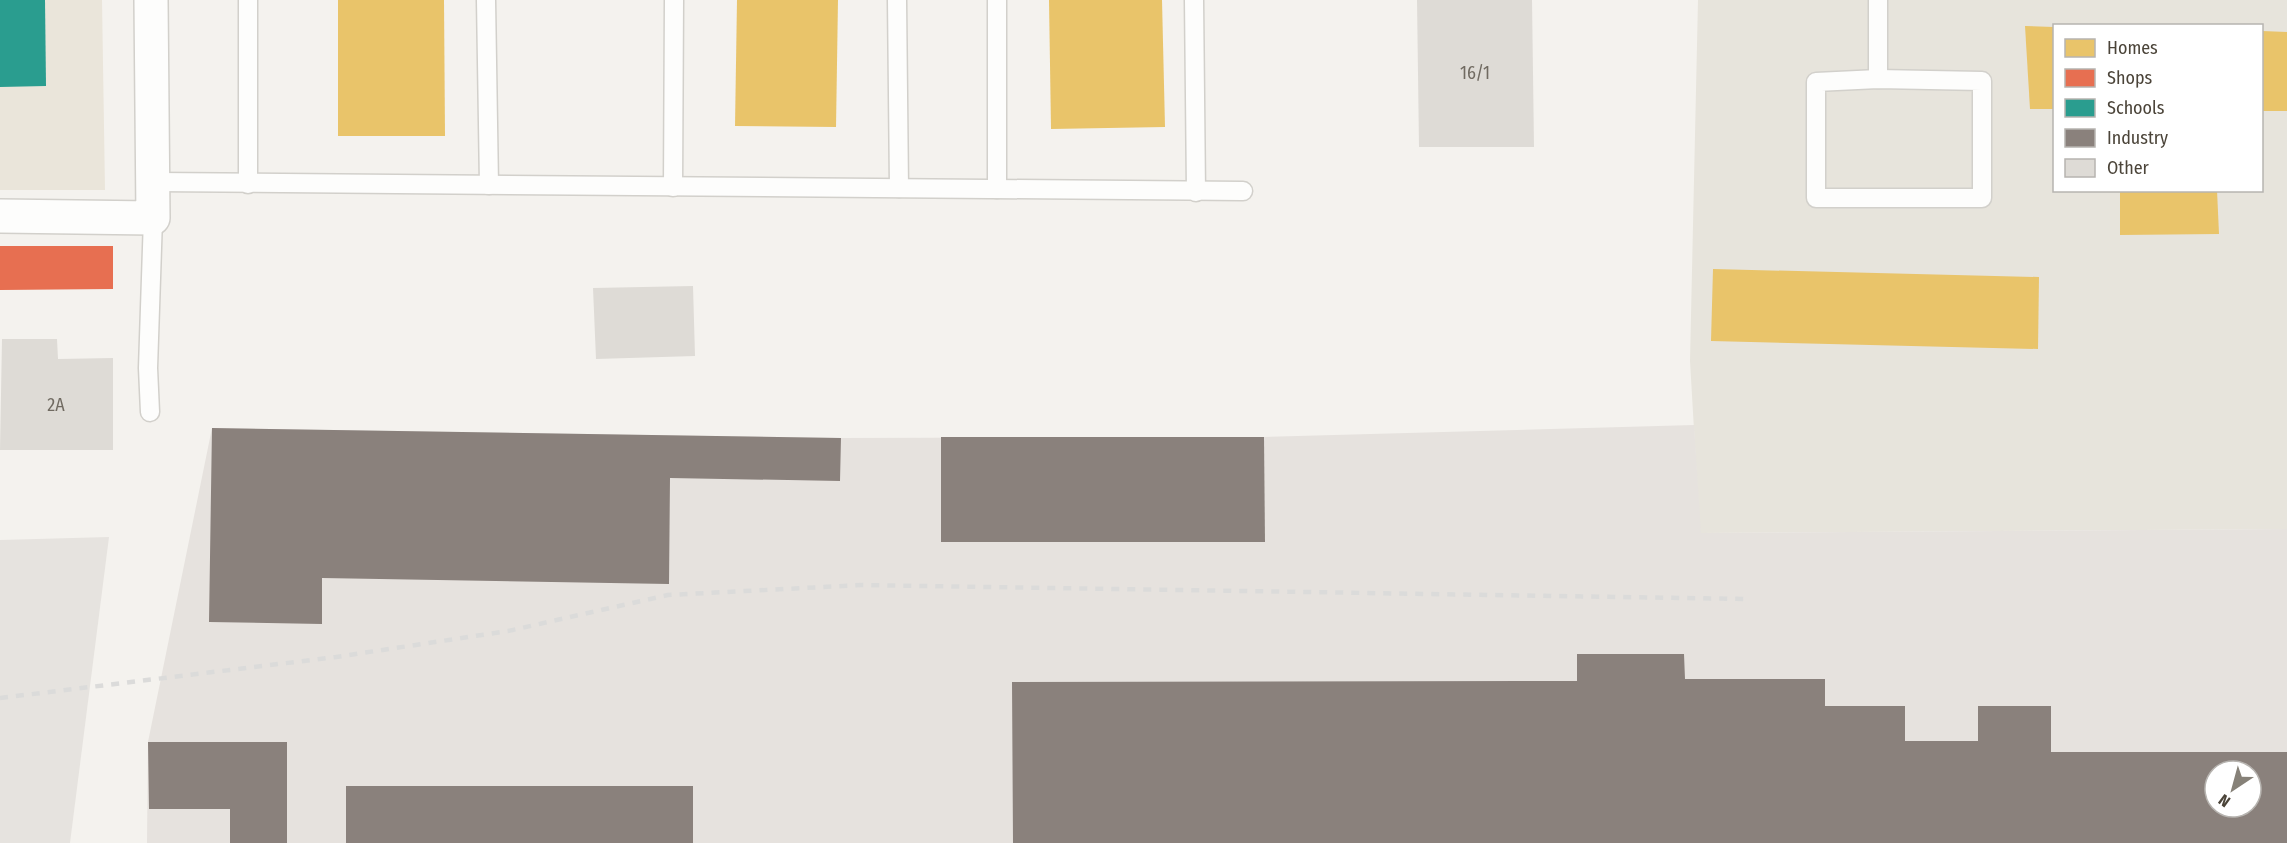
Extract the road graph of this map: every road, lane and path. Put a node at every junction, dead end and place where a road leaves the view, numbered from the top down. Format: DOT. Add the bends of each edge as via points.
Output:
graph roads {
  1 [pos="151,0"];
  2 [pos="248,0"];
  3 [pos="486,0"];
  4 [pos="674,0"];
  5 [pos="897,0"];
  6 [pos="997,0"];
  7 [pos="1194,0"];
  8 [pos="1878,0"];
  9 [pos="1878,79"];
  10 [pos="155,182"];
  11 [pos="248,184"];
  12 [pos="489,185"];
  13 [pos="673,187"];
  14 [pos="899,188"];
  15 [pos="997,189"];
  16 [pos="1243,190"];
  17 [pos="1196,192"];
  18 [pos="0,216"];
  19 [pos="153,218"];
  20 [pos="150,412"];
  1 -- 10 [label="street"];
  2 -- 11 [label="lane"];
  3 -- 12 [label="lane"];
  4 -- 13 [label="lane"];
  5 -- 14 [label="lane"];
  6 -- 15 [label="lane"];
  7 -- 17 [label="lane"];
  8 -- 9 [label="lane"];
  9 -- 9 [label="lane" via="1816,82 1816,198 1982,198 1982,81"];
  10 -- 11 [label="lane"];
  10 -- 19 [label="street"];
  11 -- 12 [label="lane"];
  12 -- 13 [label="lane"];
  13 -- 14 [label="lane"];
  14 -- 15 [label="lane"];
  15 -- 17 [label="lane"];
  16 -- 17 [label="lane"];
  18 -- 19 [label="street"];
  19 -- 20 [label="lane"];
}
